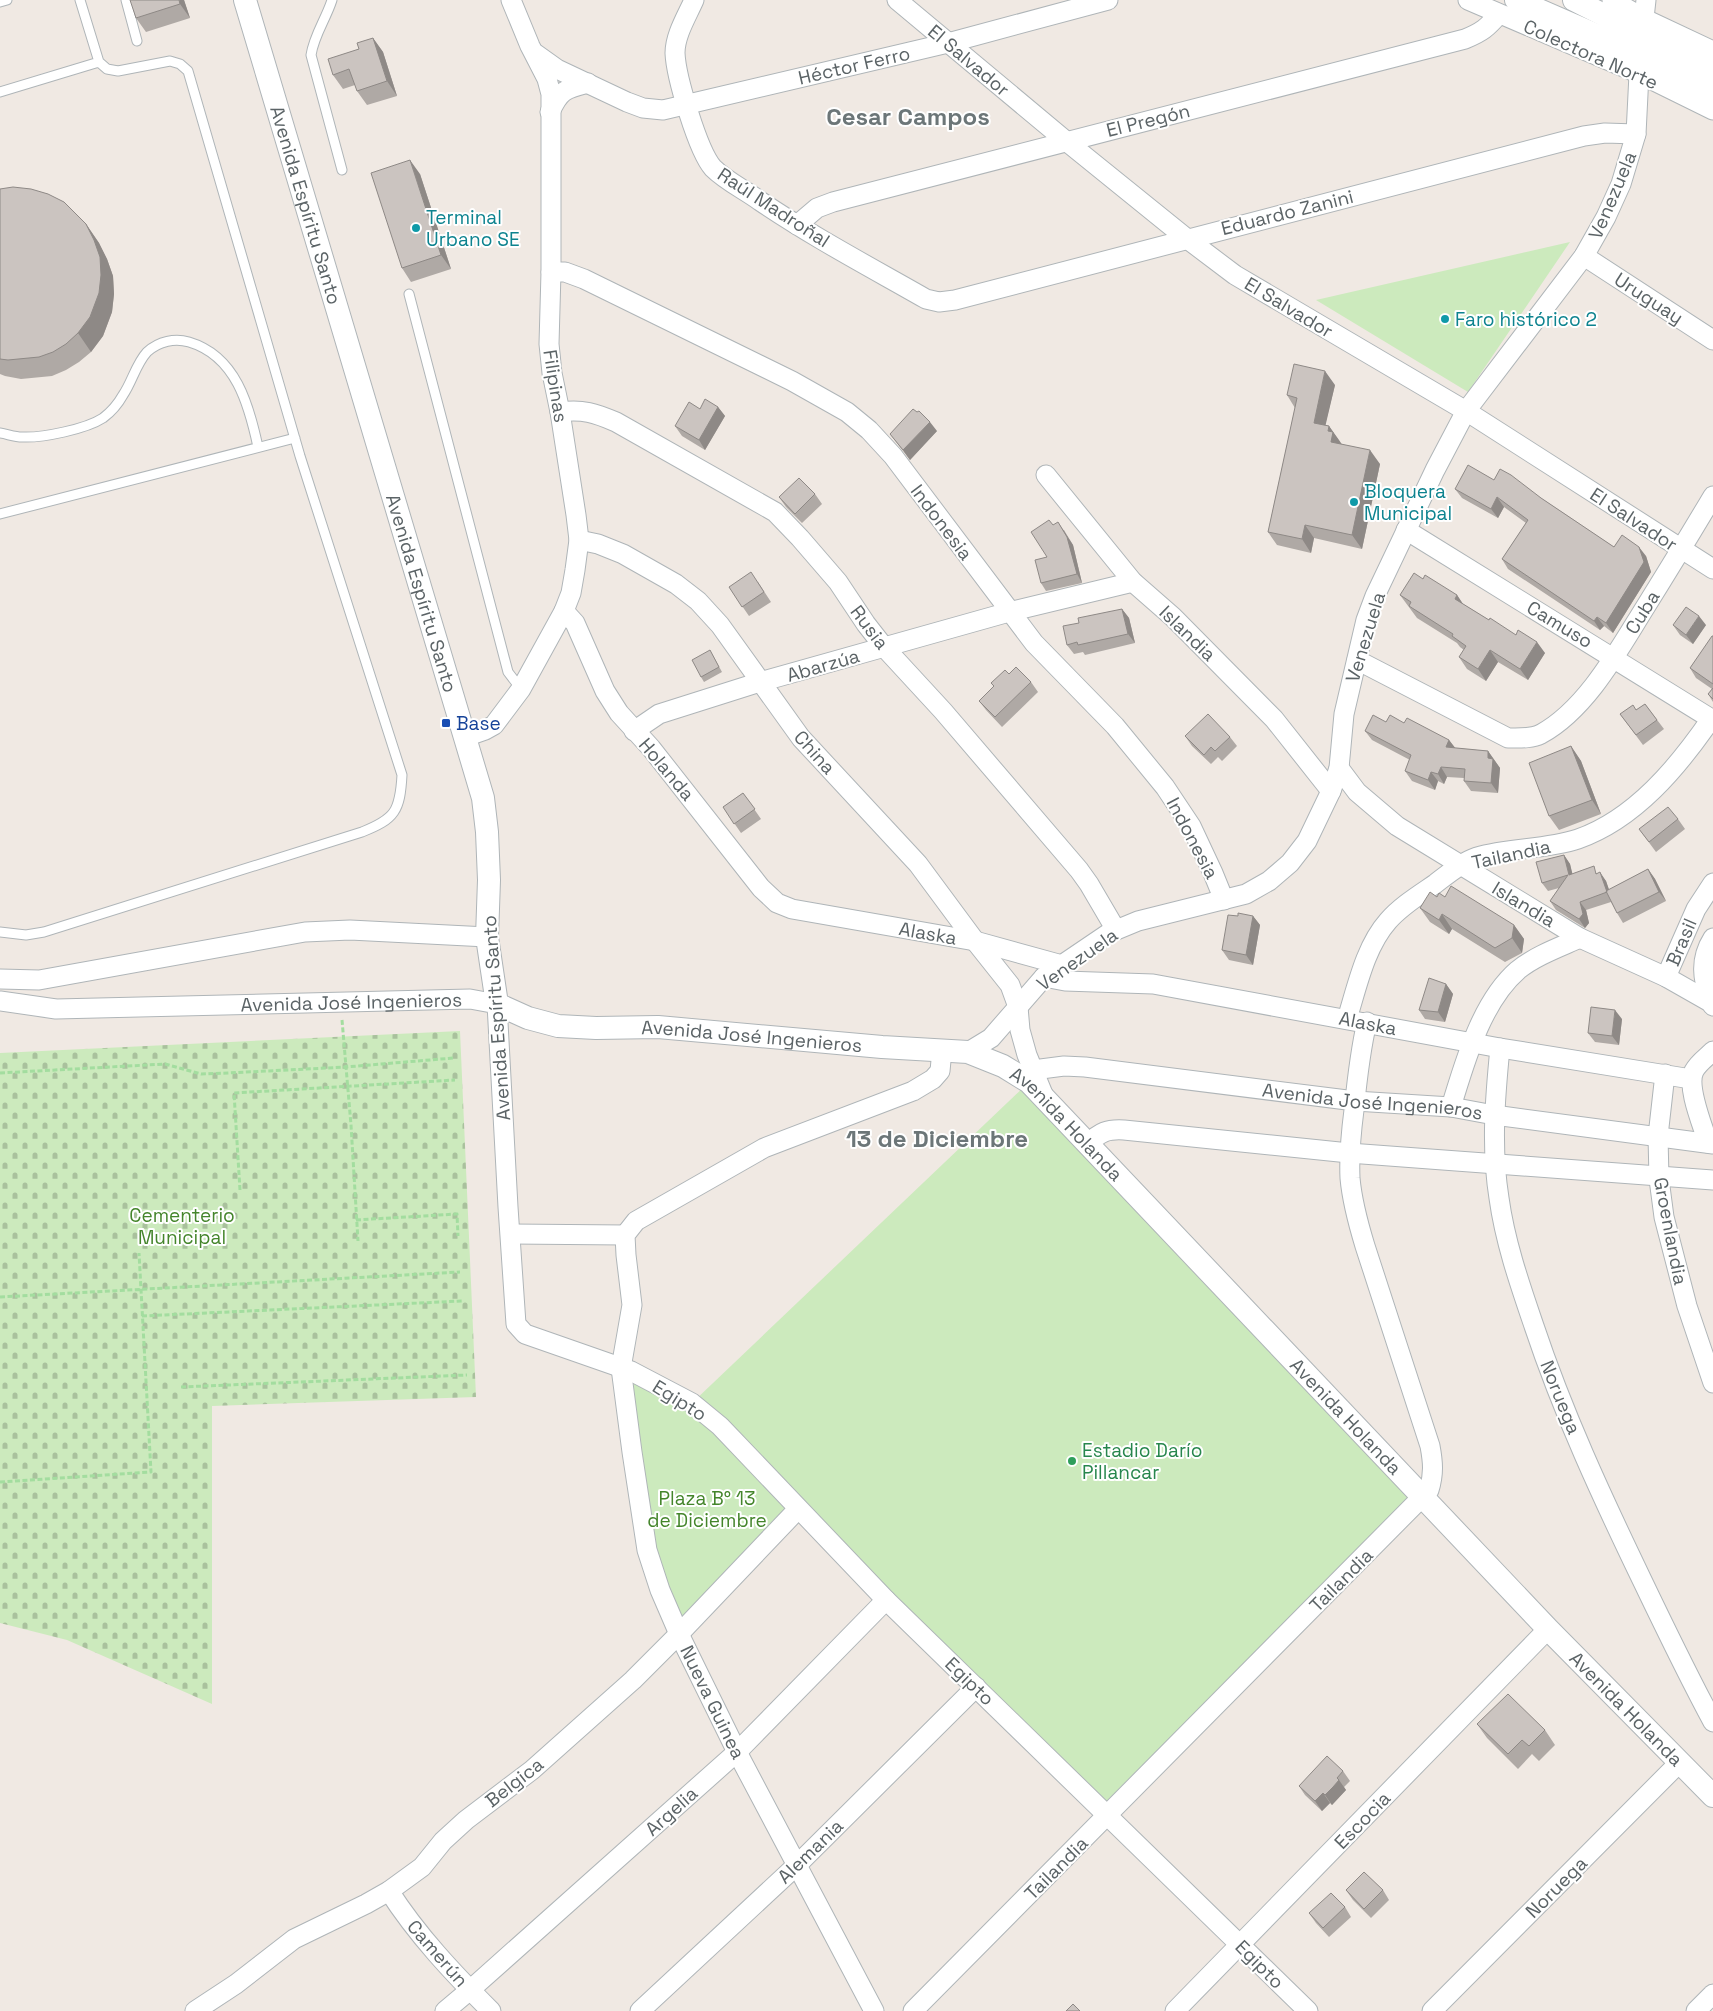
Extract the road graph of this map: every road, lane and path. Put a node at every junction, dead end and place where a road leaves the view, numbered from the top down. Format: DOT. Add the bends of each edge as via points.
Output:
graph roads {
  1 [pos="7,0"];
  2 [pos="80,0"];
  3 [pos="126,0"];
  4 [pos="245,0"];
  5 [pos="332,0"];
  6 [pos="511,0"];
  7 [pos="694,0"];
  8 [pos="897,0"];
  9 [pos="1108,0"];
  10 [pos="1468,0"];
  11 [pos="1574,0"];
  12 [pos="1612,0"];
  13 [pos="1646,0"];
  14 [pos="0,2"];
  15 [pos="1507,7"];
  16 [pos="137,42"];
  17 [pos="948,43"];
  18 [pos="1642,46"];
  19 [pos="1713,51"];
  20 [pos="534,53"];
  21 [pos="99,62"];
  22 [pos="1713,70"];
  23 [pos="588,83"];
  24 [pos="1713,90"];
  25 [pos="0,92"];
  26 [pos="686,104"];
  27 [pos="1713,110"];
  28 [pos="550,112"];
  29 [pos="1636,134"];
  30 [pos="1066,141"];
  31 [pos="342,170"];
  32 [pos="796,225"];
  33 [pos="1186,238"];
  34 [pos="1584,256"];
  35 [pos="551,272"];
  36 [pos="409,294"];
  37 [pos="939,302"];
  38 [pos="1713,340"];
  39 [pos="1466,411"];
  40 [pos="560,412"];
  41 [pos="0,433"];
  42 [pos="295,438"];
  43 [pos="258,447"];
  44 [pos="1046,475"];
  45 [pos="1713,496"];
  46 [pos="0,514"];
  47 [pos="1406,530"];
  48 [pos="579,540"];
  49 [pos="1681,549"];
  50 [pos="1713,569"];
  51 [pos="1133,582"];
  52 [pos="564,611"];
  53 [pos="1009,612"];
  54 [pos="884,647"];
  55 [pos="1614,657"];
  56 [pos="1357,660"];
  57 [pos="760,682"];
  58 [pos="521,689"];
  59 [pos="1712,719"];
  60 [pos="634,731"];
  61 [pos="465,737"];
  62 [pos="1339,768"];
  63 [pos="1331,791"];
  64 [pos="1462,865"];
  65 [pos="1713,883"];
  66 [pos="1224,900"];
  67 [pos="792,909"];
  68 [pos="1116,930"];
  69 [pos="0,932"];
  70 [pos="487,937"];
  71 [pos="1580,938"];
  72 [pos="1713,938"];
  73 [pos="975,941"];
  74 [pos="1062,965"];
  75 [pos="1044,977"];
  76 [pos="1666,977"];
  77 [pos="0,980"];
  78 [pos="0,1001"];
  79 [pos="341,1002"];
  80 [pos="497,1004"];
  81 [pos="1712,1004"];
  82 [pos="1018,1007"];
  83 [pos="1347,1019"];
  84 [pos="1367,1022"];
  85 [pos="1472,1043"];
  86 [pos="1500,1048"];
  87 [pos="942,1050"];
  88 [pos="1713,1051"];
  89 [pos="968,1052"];
  90 [pos="453,1058"];
  91 [pos="346,1067"];
  92 [pos="1033,1070"];
  93 [pos="0,1073"];
  94 [pos="1665,1074"];
  95 [pos="1691,1079"];
  96 [pos="455,1080"];
  97 [pos="348,1086"];
  98 [pos="1045,1100"];
  99 [pos="1355,1101"];
  100 [pos="1451,1108"];
  101 [pos="1494,1115"];
  102 [pos="1658,1136"];
  103 [pos="1711,1143"];
  104 [pos="1088,1144"];
  105 [pos="1349,1153"];
  106 [pos="1495,1163"];
  107 [pos="1659,1175"];
  108 [pos="1713,1180"];
  109 [pos="240,1190"];
  110 [pos="356,1220"];
  111 [pos="511,1234"];
  112 [pos="625,1235"];
  113 [pos="458,1236"];
  114 [pos="358,1241"];
  115 [pos="138,1253"];
  116 [pos="460,1272"];
  117 [pos="140,1290"];
  118 [pos="0,1298"];
  119 [pos="462,1301"];
  120 [pos="142,1316"];
  121 [pos="622,1368"];
  122 [pos="467,1375"];
  123 [pos="1713,1382"];
  124 [pos="180,1387"];
  125 [pos="0,1482"];
  126 [pos="1424,1497"];
  127 [pos="798,1509"];
  128 [pos="886,1600"];
  129 [pos="1548,1628"];
  130 [pos="679,1634"];
  131 [pos="976,1687"];
  132 [pos="1713,1722"];
  133 [pos="737,1752"];
  134 [pos="1680,1762"];
  135 [pos="1713,1796"];
  136 [pos="1109,1815"];
  137 [pos="797,1866"];
  138 [pos="389,1891"];
  139 [pos="1241,1944"];
  140 [pos="470,1990"];
  141 [pos="1713,1994"];
  142 [pos="195,2011"];
  143 [pos="445,2011"];
  144 [pos="491,2011"];
  145 [pos="640,2011"];
  146 [pos="874,2011"];
  147 [pos="913,2011"];
  148 [pos="1175,2011"];
  149 [pos="1308,2011"];
  150 [pos="1432,2011"];
  151 [pos="1696,2011"];
  1 -- 14 [label="lane"];
  2 -- 21 [label="lane"];
  3 -- 16 [label="lane"];
  4 -- 61 [label="street, Avenida Espíritu Santo"];
  5 -- 31 [label="lane" via="311,55"];
  6 -- 20 [label="street, Filipinas"];
  7 -- 26 [label="street, Raúl Madroñal" via="675,54"];
  8 -- 17 [label="street, El Salvador"];
  9 -- 17 [label="street, Héctor Ferro"];
  10 -- 15 [label="street"];
  11 -- 18 [label="street"];
  12 -- 18 [label="street"];
  13 -- 18 [label="street, Venezuela"];
  15 -- 18 [label="street"];
  15 -- 30 [label="street, El Pregón" via="1481,33 1464,39"];
  17 -- 26 [label="street, Héctor Ferro"];
  17 -- 30 [label="street, El Salvador"];
  18 -- 19 [label="street"];
  18 -- 22 [label="street"];
  18 -- 24 [label="street"];
  18 -- 27 [label="street, Colectora Norte"];
  18 -- 29 [label="street, Venezuela"];
  20 -- 23 [label="street, Héctor Ferro" via="557,69"];
  20 -- 28 [label="street, Filipinas" via="547,79"];
  21 -- 25 [label="lane"];
  21 -- 42 [label="lane" via="107,69 118,71 170,61 188,71"];
  23 -- 26 [label="street, Héctor Ferro" via="643,108 663,110"];
  23 -- 28 [label="street" via="569,88 558,96"];
  26 -- 32 [label="street, Raúl Madroñal" via="703,152 713,167"];
  28 -- 35 [label="street, Filipinas"];
  29 -- 33 [label="street, Eduardo Zanini" via="1584,136"];
  29 -- 34 [label="street, Venezuela" via="1621,184"];
  30 -- 32 [label="street, El Pregón" via="833,202 817,208"];
  30 -- 33 [label="street, El Salvador"];
  32 -- 37 [label="street, Raúl Madroñal" via="926,299"];
  33 -- 37 [label="street, Eduardo Zanini"];
  33 -- 39 [label="street, El Salvador" via="1235,275"];
  34 -- 38 [label="street, Uruguay"];
  34 -- 39 [label="street, Venezuela"];
  35 -- 40 [label="street, Filipinas" via="549,344"];
  35 -- 53 [label="street, Indonesia" via="565,272 584,279 792,381 846,412 869,430 892,456"];
  36 -- 58 [label="lane" via="508,672"];
  39 -- 47 [label="street, Venezuela"];
  39 -- 49 [label="street, El Salvador"];
  40 -- 48 [label="street, Filipinas"];
  40 -- 54 [label="street, Rusia" via="594,413 616,422 775,512 838,582"];
  41 -- 43 [label="lane" via="21,438 50,435 102,418 124,395 148,352 165,341 177,339 213,354 230,370 243,394"];
  42 -- 43 [label="lane"];
  42 -- 69 [label="lane" via="402,775 401,796 395,812 382,824 362,832 44,932 26,936"];
  43 -- 46 [label="lane"];
  44 -- 51 [label="street, Islandia"];
  45 -- 49 [label="street, Cuba"];
  47 -- 55 [label="street, Camuso"];
  47 -- 56 [label="street, Venezuela" via="1366,620"];
  48 -- 52 [label="street, Filipinas" via="571,593"];
  48 -- 57 [label="street, China" via="623,554 676,584 698,601"];
  49 -- 50 [label="street, El Salvador"];
  49 -- 55 [label="street, Cuba"];
  51 -- 53 [label="street, Abarzúa"];
  51 -- 63 [label="street, Islandia" via="1173,617 1274,719"];
  52 -- 58 [label="street, Filipinas"];
  52 -- 60 [label="street, Holanda" via="582,635 605,691"];
  53 -- 54 [label="street, Abarzúa"];
  53 -- 66 [label="street, Indonesia" via="1034,643 1115,726 1165,787 1190,826"];
  54 -- 57 [label="street, Abarzúa"];
  54 -- 68 [label="street, Rusia" via="1079,870"];
  55 -- 56 [label="street, Cuba" via="1584,697 1560,721 1540,735 1526,738 1508,738"];
  55 -- 59 [label="street, Camuso"];
  56 -- 62 [label="street, Venezuela" via="1344,714"];
  57 -- 60 [label="street, Abarzúa" via="659,714"];
  57 -- 73 [label="street, China" via="801,738 918,864"];
  58 -- 61 [label="street, Filipinas" via="494,725"];
  59 -- 64 [label="street, Tailandia" via="1665,778 1628,811 1605,826 1553,845 1494,853"];
  60 -- 67 [label="street, Holanda" via="762,888 778,904"];
  61 -- 70 [label="street, Avenida Espíritu Santo" via="483,798 486,824 489,880"];
  62 -- 63 [label="street, Venezuela"];
  62 -- 64 [label="street, Islandia" via="1358,792 1397,826"];
  63 -- 66 [label="street, Venezuela" via="1307,841 1290,863 1269,881 1246,894"];
  64 -- 71 [label="street, Islandia"];
  64 -- 83 [label="street, Tailandia" via="1387,922 1373,944"];
  65 -- 76 [label="street, Brasil" via="1696,909"];
  66 -- 68 [label="street, Venezuela" via="1138,921"];
  67 -- 73 [label="street, Alaska"];
  68 -- 74 [label="street, Venezuela"];
  70 -- 77 [label="street" via="350,930 305,932 39,980"];
  70 -- 80 [label="street, Avenida Espíritu Santo"];
  71 -- 76 [label="street, Islandia"];
  71 -- 85 [label="street" via="1519,969 1492,1002"];
  72 -- 81 [label="street" via="1707,948 1703,976"];
  73 -- 74 [label="street, Alaska"];
  73 -- 82 [label="street, China" via="1010,985"];
  74 -- 75 [label="street, Venezuela"];
  75 -- 82 [label="street, Venezuela"];
  75 -- 83 [label="street, Alaska" via="1065,981 1152,984"];
  76 -- 81 [label="street, Islandia"];
  78 -- 79 [label="street, Avenida José Ingenieros" via="56,1009"];
  79 -- 80 [label="street, Avenida José Ingenieros" via="470,999"];
  79 -- 91 [label="path"];
  80 -- 87 [label="street, Avenida José Ingenieros" via="528,1018 558,1026 658,1027"];
  80 -- 111 [label="street, Avenida Espíritu Santo"];
  82 -- 89 [label="street, Venezuela" via="991,1038"];
  82 -- 92 [label="street, China" via="1020,1030"];
  83 -- 84 [label="street, Alaska"];
  84 -- 85 [label="street, Alaska"];
  84 -- 99 [label="street, Tailandia" via="1360,1050"];
  85 -- 86 [label="street, Alaska"];
  85 -- 100 [label="street"];
  86 -- 94 [label="street, Alaska"];
  86 -- 101 [label="street, Noruega"];
  87 -- 89 [label="street, Avenida José Ingenieros"];
  87 -- 112 [label="street" via="940,1071 933,1080 913,1091 764,1148 636,1221"];
  88 -- 95 [label="street" via="1694,1070"];
  89 -- 98 [label="street, Avenida Holanda" via="1003,1066 1029,1082"];
  90 -- 91 [label="path"];
  91 -- 93 [label="path" via="201,1074 165,1064"];
  91 -- 97 [label="path"];
  92 -- 98 [label="street, China"];
  92 -- 99 [label="street, Avenida José Ingenieros" via="1085,1067"];
  94 -- 95 [label="street, Alaska"];
  94 -- 102 [label="street, Groenlandia"];
  95 -- 103 [label="street"];
  96 -- 97 [label="path"];
  97 -- 109 [label="path" via="234,1093"];
  97 -- 110 [label="path"];
  98 -- 104 [label="street, Avenida Holanda"];
  99 -- 100 [label="street, Avenida José Ingenieros"];
  99 -- 105 [label="street, Tailandia"];
  100 -- 101 [label="street, Avenida José Ingenieros"];
  101 -- 102 [label="street, Avenida José Ingenieros"];
  101 -- 106 [label="street, Noruega"];
  102 -- 103 [label="street, Avenida José Ingenieros"];
  102 -- 107 [label="street, Groenlandia"];
  104 -- 105 [label="street" via="1099,1133 1117,1129"];
  104 -- 126 [label="street, Avenida Holanda"];
  105 -- 106 [label="street"];
  105 -- 126 [label="street, Tailandia" via="1356,1214 1430,1446 1433,1477"];
  106 -- 107 [label="street"];
  106 -- 132 [label="street, Noruega" via="1499,1200 1511,1250 1548,1367 1608,1508"];
  107 -- 108 [label="street"];
  107 -- 123 [label="street, Groenlandia" via="1664,1217 1687,1306"];
  110 -- 113 [label="path" via="457,1214"];
  110 -- 114 [label="path"];
  111 -- 112 [label="street"];
  111 -- 121 [label="street, Avenida Espíritu Santo" via="510,1264 516,1324 525,1334"];
  112 -- 121 [label="street, Nueva Guinea" via="632,1305"];
  115 -- 117 [label="path"];
  116 -- 117 [label="path"];
  117 -- 118 [label="path"];
  117 -- 120 [label="path"];
  119 -- 120 [label="path"];
  120 -- 125 [label="path" via="151,1472"];
  121 -- 127 [label="street, Egipto" via="692,1403 720,1426"];
  121 -- 130 [label="street, Nueva Guinea" via="647,1550"];
  122 -- 124 [label="path"];
  126 -- 129 [label="street, Avenida Holanda"];
  126 -- 136 [label="street, Tailandia"];
  127 -- 128 [label="street, Egipto"];
  127 -- 130 [label="street, Belgica"];
  128 -- 131 [label="street, Egipto"];
  128 -- 133 [label="street, Argelia"];
  129 -- 134 [label="street, Avenida Holanda"];
  129 -- 139 [label="street, Escocia"];
  130 -- 133 [label="street, Nueva Guinea"];
  130 -- 138 [label="street, Belgica" via="562,1744 466,1820 422,1867"];
  131 -- 136 [label="street, Egipto"];
  131 -- 137 [label="street, Alemania"];
  133 -- 137 [label="street, Nueva Guinea"];
  133 -- 140 [label="street, Argelia"];
  134 -- 135 [label="street, Avenida Holanda"];
  134 -- 150 [label="street, Noruega"];
  136 -- 139 [label="street, Egipto"];
  136 -- 147 [label="street, Tailandia"];
  137 -- 145 [label="street, Alemania"];
  137 -- 146 [label="street, Nueva Guinea"];
  138 -- 140 [label="street, Camerún" via="405,1916"];
  138 -- 142 [label="street, Belgica" via="294,1939"];
  139 -- 148 [label="street, Escocia"];
  139 -- 149 [label="street, Egipto"];
  140 -- 143 [label="street, Argelia"];
  140 -- 144 [label="street, Camerún"];
  141 -- 151 [label="street"];
}
